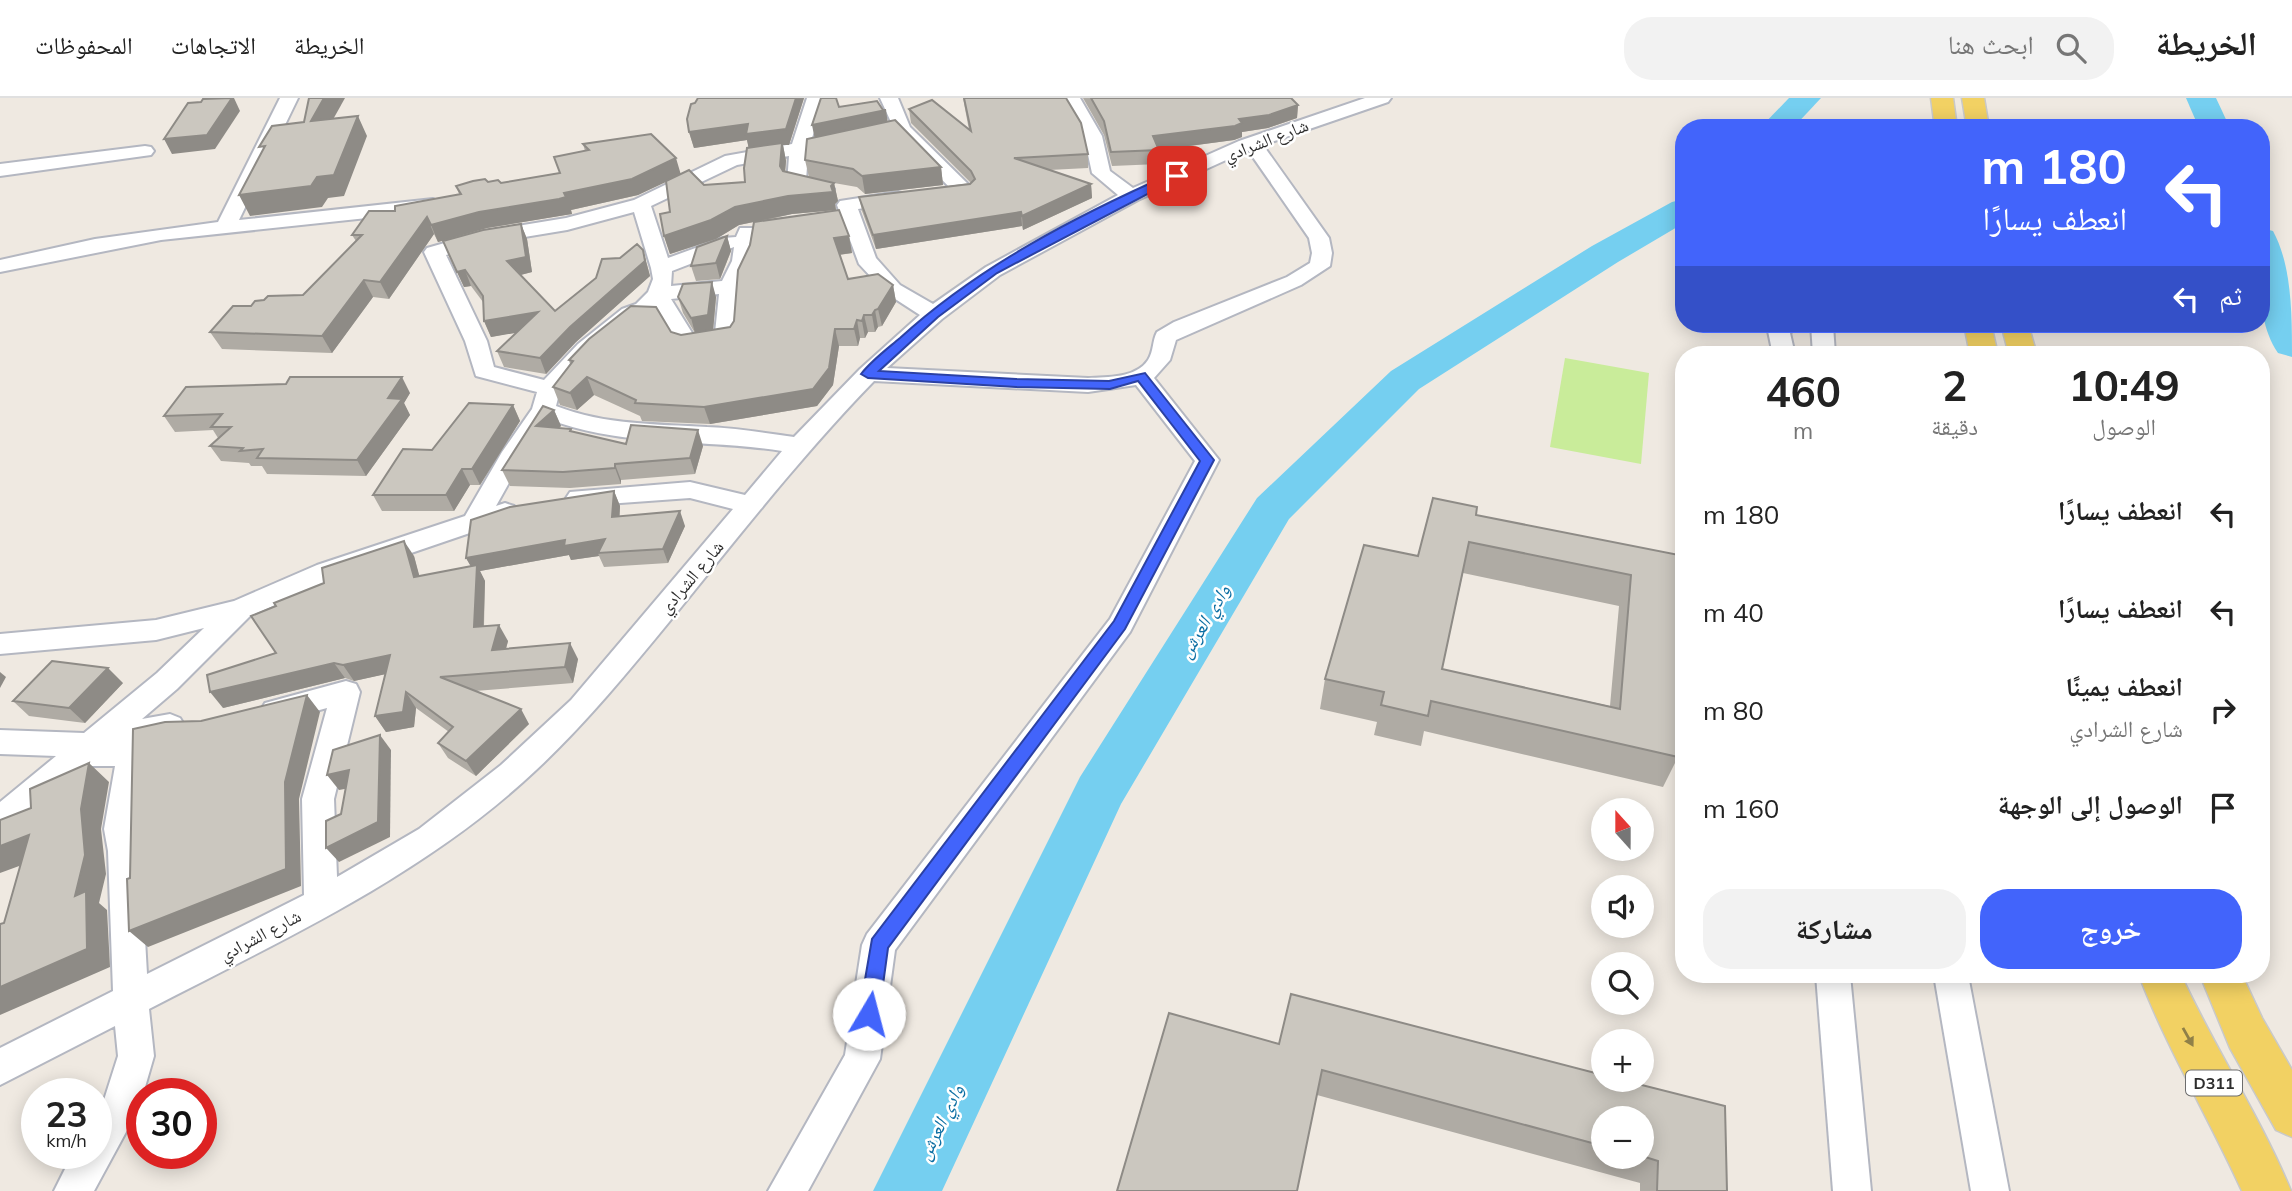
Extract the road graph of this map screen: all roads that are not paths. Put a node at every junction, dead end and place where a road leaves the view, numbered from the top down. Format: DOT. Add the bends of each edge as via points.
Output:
graph roads {
  1 [pos="289,98"];
  2 [pos="816,98"];
  3 [pos="889,98"];
  4 [pos="1071,98"];
  5 [pos="1382,98"];
  6 [pos="1942,98"];
  7 [pos="1973,98"];
  8 [pos="918,112"];
  9 [pos="1945,119"];
  10 [pos="1976,119"];
  11 [pos="900,124"];
  12 [pos="881,134"];
  13 [pos="859,138"];
  14 [pos="1252,143"];
  15 [pos="145,151"];
  16 [pos="799,151"];
  17 [pos="0,170"];
  18 [pos="1131,196"];
  19 [pos="440,204"];
  20 [pos="641,204"];
  21 [pos="855,210"];
  22 [pos="828,220"];
  23 [pos="226,226"];
  24 [pos="770,228"];
  25 [pos="747,232"];
  26 [pos="0,266"];
  27 [pos="661,268"];
  28 [pos="730,286"];
  29 [pos="658,293"];
  30 [pos="934,314"];
  31 [pos="868,374"];
  32 [pos="1140,376"];
  33 [pos="546,399"];
  34 [pos="801,446"];
  35 [pos="552,502"];
  36 [pos="751,505"];
  37 [pos="525,508"];
  38 [pos="475,521"];
  39 [pos="241,609"];
  40 [pos="0,645"];
  41 [pos="252,717"];
  42 [pos="193,725"];
  43 [pos="0,742"];
  44 [pos="87,745"];
  45 [pos="0,820"];
  46 [pos="321,903"];
  47 [pos="1834,983"];
  48 [pos="1952,983"];
  49 [pos="2163,983"];
  50 [pos="2224,983"];
  51 [pos="131,1002"];
  52 [pos="0,1067"];
  53 [pos="2292,1114"];
  54 [pos="112,1122"];
  55 [pos="85,1169"];
  56 [pos="73,1191"];
  57 [pos="788,1191"];
  58 [pos="1852,1191"];
  59 [pos="1990,1191"];
  60 [pos="2267,1191"];
  1 -- 23 [label="street"];
  2 -- 16 [label="street"];
  3 -- 11 [label="street"];
  4 -- 18 [label="street" via="1093,136 1101,173"];
  5 -- 14 [label="street, شارع الشرادي"];
  6 -- 9 [label="main road"];
  7 -- 10 [label="main road"];
  8 -- 11 [label="street"];
  11 -- 12 [label="street"];
  11 -- 21 [label="street" via="964,191"];
  13 -- 16 [label="street"];
  14 -- 18 [label="street, شارع الشرادي"];
  14 -- 32 [label="street" via="1319,239 1320,266 1165,337 1164,353 1155,367"];
  15 -- 17 [label="street"];
  16 -- 20 [label="street" via="732,160"];
  16 -- 21 [label="street" via="796,184 849,194"];
  18 -- 30 [label="street, شارع الشرادي" via="993,271"];
  19 -- 23 [label="street"];
  20 -- 27 [label="street"];
  20 -- 33 [label="street" via="434,251 475,341 484,372"];
  21 -- 22 [label="street"];
  21 -- 30 [label="street" via="866,260 893,289"];
  23 -- 26 [label="street" via="108,243"];
  24 -- 25 [label="street"];
  25 -- 27 [label="street" via="724,246"];
  25 -- 28 [label="street" via="742,261"];
  27 -- 29 [label="street"];
  28 -- 29 [label="street"];
  28 -- 29 [label="street" via="725,338 687,343"];
  29 -- 33 [label="street" via="644,309 630,314 586,349"];
  30 -- 31 [label="street, شارع الشرادي"];
  31 -- 32 [label="street" via="1110,385"];
  31 -- 34 [label="street, شارع الشرادي"];
  32 -- 57 [label="street" via="1207,460 1120,625 879,945 862,1059"];
  33 -- 34 [label="street" via="564,418 635,431 731,436"];
  33 -- 38 [label="street"];
  34 -- 36 [label="street, شارع الشرادي"];
  35 -- 36 [label="street" via="690,490"];
  36 -- 46 [label="street, شارع الشرادي" via="580,708 512,774 430,839"];
  37 -- 38 [label="street"];
  38 -- 39 [label="street" via="326,572"];
  39 -- 40 [label="street" via="156,630"];
  39 -- 44 [label="street" via="167,681"];
  41 -- 46 [label="street" via="346,692 318,799"];
  42 -- 44 [label="street" via="157,726"];
  43 -- 44 [label="street"];
  44 -- 45 [label="street"];
  44 -- 51 [label="street" via="132,754 120,829"];
  46 -- 51 [label="street, شارع الشرادي"];
  47 -- 58 [label="street"];
  48 -- 59 [label="street"];
  49 -- 60 [label="main road, D311, one-way"];
  50 -- 53 [label="main road, D311" via="2246,1033"];
  51 -- 52 [label="street, شارع الشرادي"];
  51 -- 54 [label="street" via="136,1056"];
  55 -- 56 [label="street"];
}
